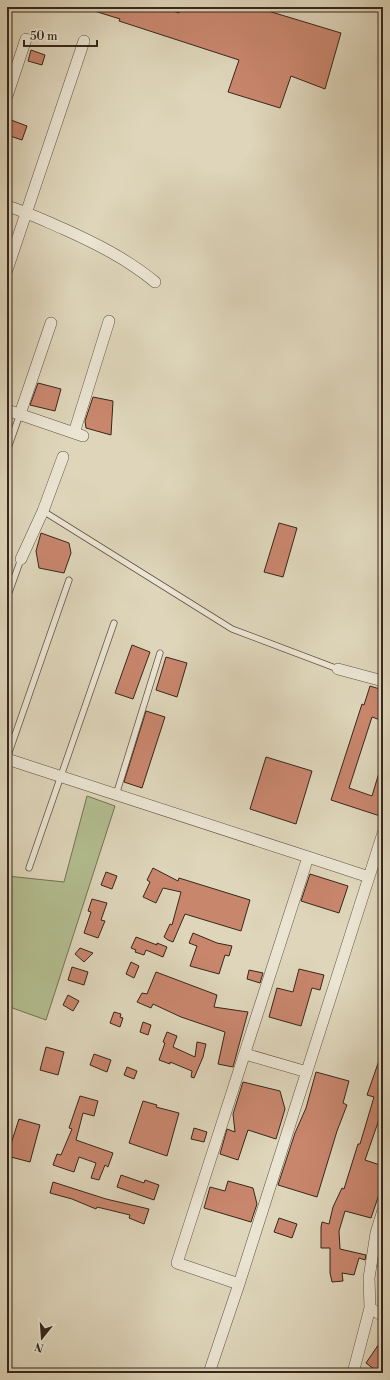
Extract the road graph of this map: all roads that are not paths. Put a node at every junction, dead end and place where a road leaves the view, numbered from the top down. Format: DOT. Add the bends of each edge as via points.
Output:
graph roads {
  1 [pos="26,39"];
  2 [pos="84,41"];
  3 [pos="7,96"];
  4 [pos="7,206"];
  5 [pos="26,211"];
  6 [pos="7,270"];
  7 [pos="155,282"];
  8 [pos="109,321"];
  9 [pos="51,323"];
  10 [pos="7,410"];
  11 [pos="20,414"];
  12 [pos="7,451"];
  13 [pos="63,457"];
  14 [pos="43,511"];
  15 [pos="21,559"];
  16 [pos="69,580"];
  17 [pos="7,598"];
  18 [pos="114,623"];
  19 [pos="160,653"];
  20 [pos="338,669"];
  21 [pos="383,681"];
  22 [pos="7,759"];
  23 [pos="61,777"];
  24 [pos="116,795"];
  25 [pos="383,833"];
  26 [pos="308,857"];
  27 [pos="29,868"];
  28 [pos="369,877"];
  29 [pos="245,1054"];
  30 [pos="307,1072"];
  31 [pos="383,1210"];
  32 [pos="379,1235"];
  33 [pos="239,1284"];
  34 [pos="370,1308"];
  35 [pos="383,1316"];
  36 [pos="209,1373"];
  37 [pos="353,1373"];
  1 -- 3 [label="street"];
  2 -- 5 [label="street"];
  4 -- 5 [label="street"];
  5 -- 6 [label="street"];
  5 -- 7 [label="street" via="99,245 134,265"];
  8 -- 11 [label="street" via="78,434"];
  9 -- 11 [label="street"];
  10 -- 11 [label="street"];
  11 -- 12 [label="lane"];
  13 -- 14 [label="street"];
  14 -- 15 [label="street"];
  14 -- 20 [label="lane" via="232,629"];
  15 -- 17 [label="lane"];
  16 -- 22 [label="lane"];
  18 -- 23 [label="lane"];
  19 -- 24 [label="lane"];
  20 -- 21 [label="street"];
  22 -- 23 [label="street"];
  23 -- 24 [label="street"];
  23 -- 27 [label="lane"];
  24 -- 26 [label="street"];
  25 -- 28 [label="street"];
  26 -- 28 [label="street"];
  26 -- 29 [label="street"];
  28 -- 30 [label="street"];
  29 -- 30 [label="street"];
  29 -- 33 [label="street" via="177,1263"];
  30 -- 33 [label="street"];
  31 -- 32 [label="street"];
  32 -- 34 [label="street" via="369,1278"];
  33 -- 36 [label="street"];
  34 -- 35 [label="street"];
  34 -- 37 [label="street"];
}
